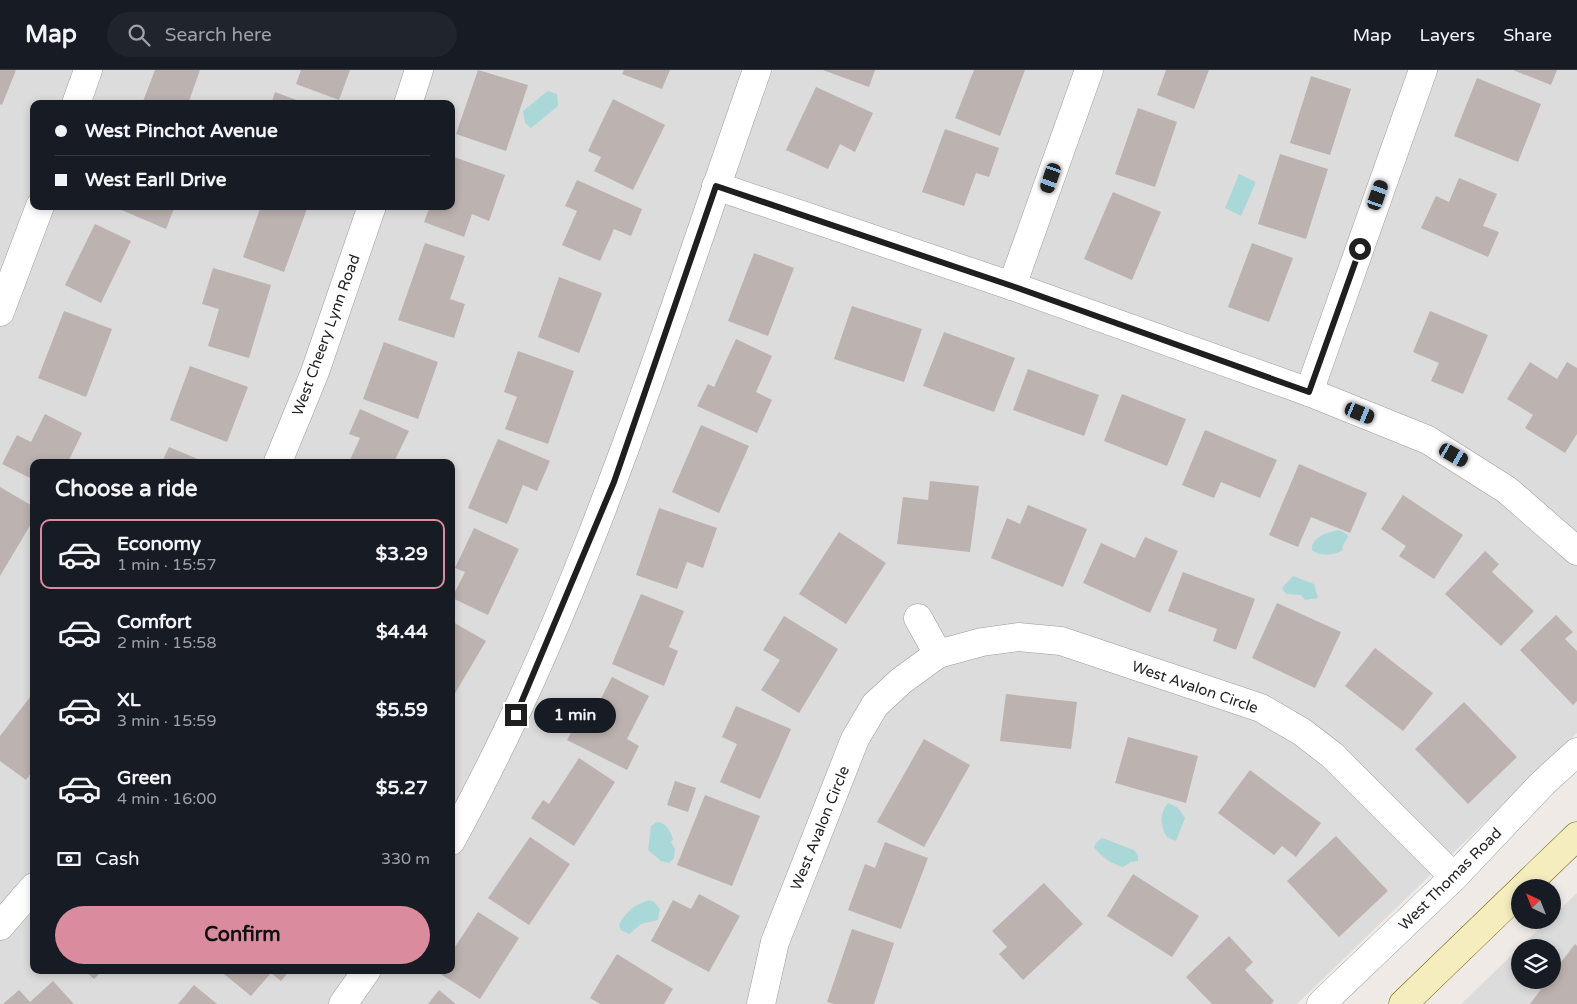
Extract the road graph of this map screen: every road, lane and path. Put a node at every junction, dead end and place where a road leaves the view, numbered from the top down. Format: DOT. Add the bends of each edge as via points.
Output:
graph roads {
  1 [pos="88,70"];
  2 [pos="419,70"];
  3 [pos="758,70"];
  4 [pos="1089,70"];
  5 [pos="1423,70"];
  6 [pos="77,100"];
  7 [pos="409,100"];
  8 [pos="716,186"];
  9 [pos="38,210"];
  10 [pos="371,210"];
  11 [pos="1012,286"];
  12 [pos="0,312"];
  13 [pos="1309,392"];
  14 [pos="279,459"];
  15 [pos="1577,551"];
  16 [pos="918,618"];
  17 [pos="938,654"];
  18 [pos="1577,752"];
  19 [pos="455,834"];
  20 [pos="1577,836"];
  21 [pos="1454,877"];
  22 [pos="1532,879"];
  23 [pos="30,892"];
  24 [pos="1511,900"];
  25 [pos="0,926"];
  26 [pos="364,974"];
  27 [pos="343,1004"];
  28 [pos="762,1004"];
  29 [pos="1321,1004"];
  30 [pos="1403,1004"];
  1 -- 6 [label="street"];
  2 -- 7 [label="street"];
  3 -- 8 [label="street"];
  4 -- 11 [label="street"];
  5 -- 13 [label="street"];
  8 -- 11 [label="street"];
  8 -- 19 [label="street" via="614,482 492,768"];
  9 -- 12 [label="street"];
  10 -- 14 [label="street, West Cheery Lynn Road" via="315,372"];
  11 -- 13 [label="street"];
  13 -- 15 [label="street" via="1428,440 1466,462 1526,506"];
  16 -- 17 [label="street"];
  17 -- 21 [label="street, West Avalon Circle" via="982,642 1018,637 1061,641 1261,708 1302,732 1332,755"];
  17 -- 28 [label="street, West Avalon Circle" via="875,705 855,739 775,942"];
  18 -- 21 [label="street, West Thomas Road"];
  20 -- 22 [label="main road"];
  21 -- 29 [label="street, West Thomas Road"];
  23 -- 25 [label="street"];
  24 -- 30 [label="main road"];
  26 -- 27 [label="street"];
}
